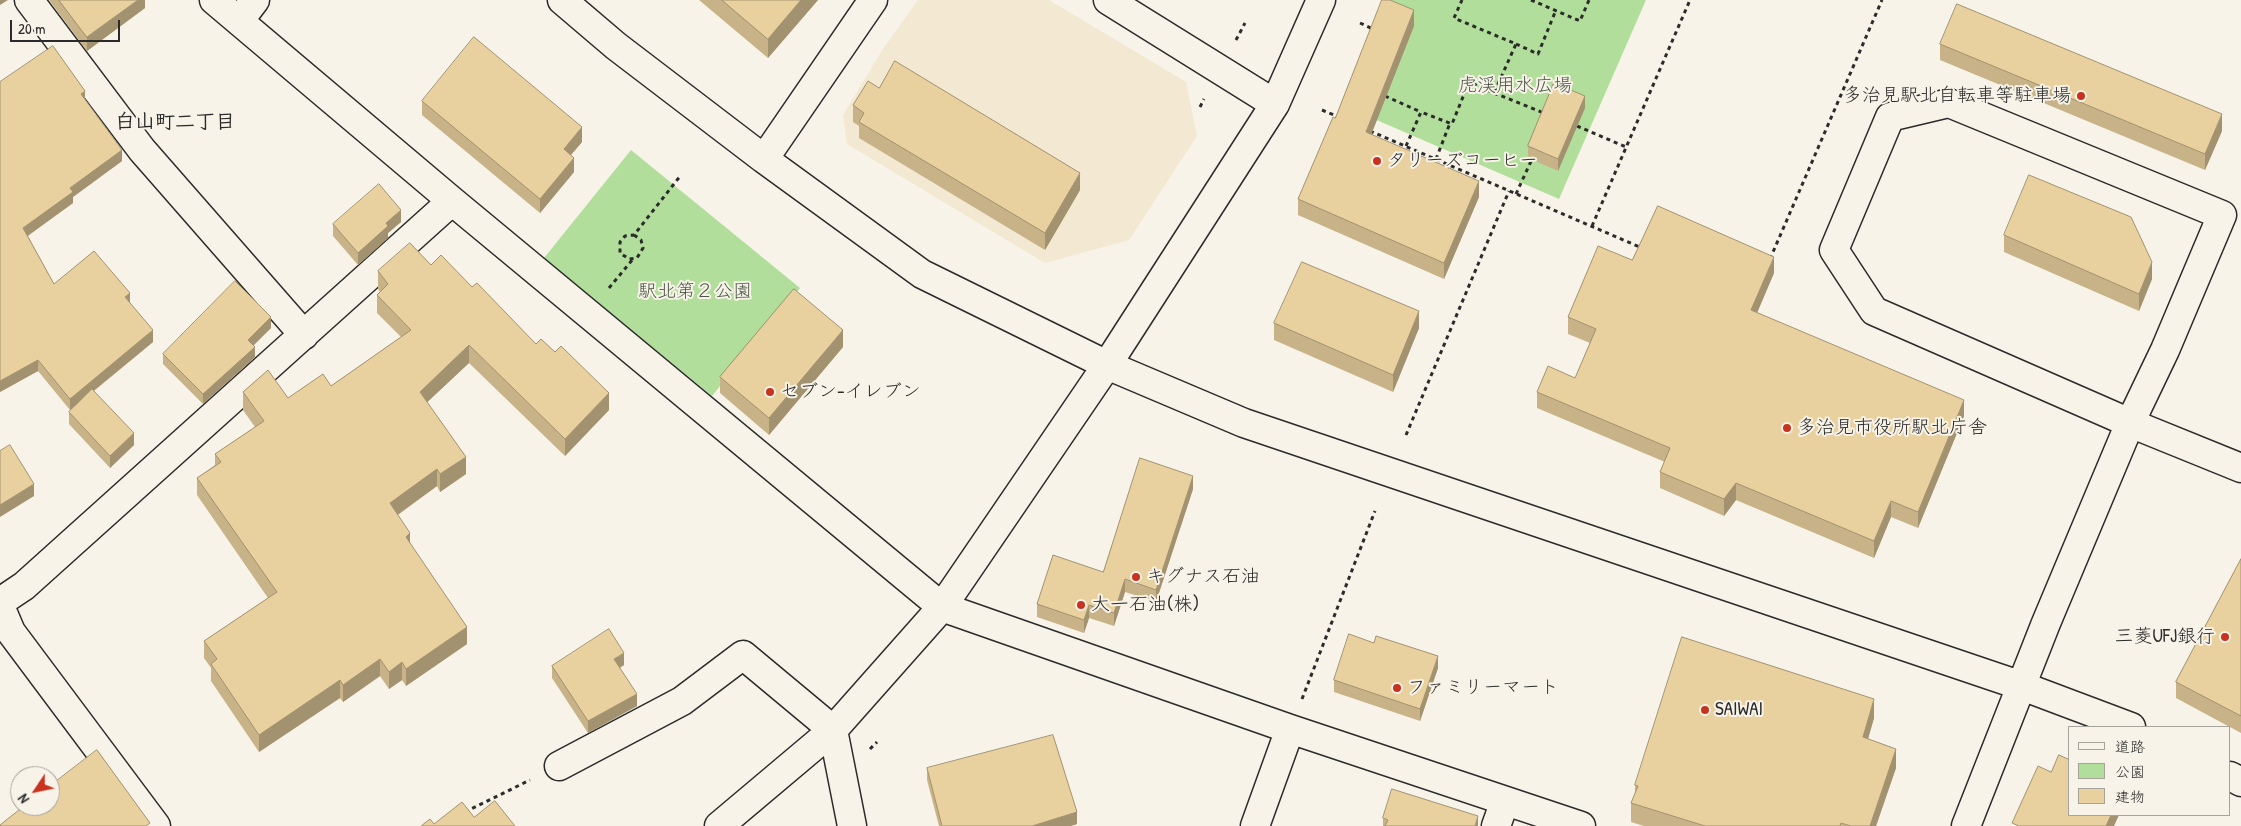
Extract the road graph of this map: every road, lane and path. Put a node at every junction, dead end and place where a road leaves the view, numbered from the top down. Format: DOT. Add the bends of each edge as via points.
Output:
graph roads {
  1 [pos="29,0"];
  2 [pos="214,0"];
  3 [pos="562,0"];
  4 [pos="872,0"];
  5 [pos="1108,0"];
  6 [pos="1321,0"];
  7 [pos="1462,0"];
  8 [pos="1531,0"];
  9 [pos="1589,0"];
  10 [pos="1689,0"];
  11 [pos="1882,0"];
  12 [pos="247,10"];
  13 [pos="1556,10"];
  14 [pos="1360,23"];
  15 [pos="1376,30"];
  16 [pos="1516,44"];
  17 [pos="1494,93"];
  18 [pos="1385,96"];
  19 [pos="1275,104"];
  20 [pos="1322,110"];
  21 [pos="1421,112"];
  22 [pos="1546,114"];
  23 [pos="1348,121"];
  24 [pos="1450,123"];
  25 [pos="1577,126"];
  26 [pos="1364,128"];
  27 [pos="1406,146"];
  28 [pos="1626,148"];
  29 [pos="764,159"];
  30 [pos="1436,159"];
  31 [pos="1532,159"];
  32 [pos="681,175"];
  33 [pos="1509,191"];
  34 [pos="1516,194"];
  35 [pos="452,201"];
  36 [pos="2232,219"];
  37 [pos="1592,226"];
  38 [pos="634,235"];
  39 [pos="1646,249"];
  40 [pos="1769,259"];
  41 [pos="304,335"];
  42 [pos="1106,365"];
  43 [pos="2130,423"];
  44 [pos="1406,435"];
  45 [pos="2241,468"];
  46 [pos="1375,510"];
  47 [pos="0,604"];
  48 [pos="942,607"];
  49 [pos="2022,686"];
  50 [pos="2128,726"];
  51 [pos="1290,729"];
  52 [pos="833,730"];
  53 [pos="559,766"];
  54 [pos="462,813"];
  55 [pos="1500,814"];
  56 [pos="156,826"];
  57 [pos="719,826"];
  58 [pos="852,826"];
  59 [pos="1254,826"];
  60 [pos="1580,826"];
  61 [pos="1966,826"];
  1 -- 41 [label="street" via="142,150"];
  2 -- 12 [label="street"];
  3 -- 29 [label="street" via="616,46"];
  4 -- 29 [label="street"];
  5 -- 19 [label="street"];
  6 -- 19 [label="street"];
  7 -- 16 [label="path" via="1454,18"];
  8 -- 13 [label="path"];
  9 -- 13 [label="path" via="1580,21"];
  10 -- 28 [label="path"];
  11 -- 40 [label="path"];
  12 -- 35 [label="street"];
  13 -- 16 [label="path" via="1538,54"];
  14 -- 15 [label="path"];
  16 -- 17 [label="path"];
  17 -- 22 [label="path"];
  17 -- 24 [label="path" via="1469,82"];
  18 -- 21 [label="path"];
  19 -- 42 [label="street"];
  20 -- 23 [label="path"];
  21 -- 24 [label="path"];
  21 -- 27 [label="path"];
  24 -- 30 [label="path"];
  25 -- 28 [label="path"];
  26 -- 27 [label="path"];
  27 -- 30 [label="path"];
  28 -- 37 [label="path"];
  29 -- 42 [label="street" via="922,274"];
  30 -- 33 [label="path"];
  31 -- 34 [label="path"];
  32 -- 38 [label="path"];
  33 -- 34 [label="path"];
  33 -- 44 [label="path"];
  34 -- 37 [label="path"];
  35 -- 41 [label="street"];
  35 -- 48 [label="street"];
  36 -- 43 [label="street"];
  36 -- 43 [label="street" via="1949,103 1890,117 1834,250 1874,310"];
  37 -- 39 [label="path"];
  38 -- 38 [label="path" via="622,238 619,246 622,256 629,259 637,258 643,248 641,240"];
  41 -- 47 [label="street"];
  42 -- 48 [label="street"];
  42 -- 49 [label="street" via="1244,423"];
  43 -- 45 [label="street"];
  43 -- 49 [label="street"];
  46 -- 51 [label="path"];
  47 -- 56 [label="street" via="11,632"];
  48 -- 51 [label="street"];
  48 -- 52 [label="street"];
  49 -- 50 [label="street"];
  49 -- 61 [label="street"];
  51 -- 55 [label="street"];
  51 -- 59 [label="street"];
  52 -- 53 [label="street" via="743,655 682,702"];
  52 -- 57 [label="street"];
  52 -- 58 [label="street"];
  53 -- 54 [label="path"];
  55 -- 60 [label="street"];
}
